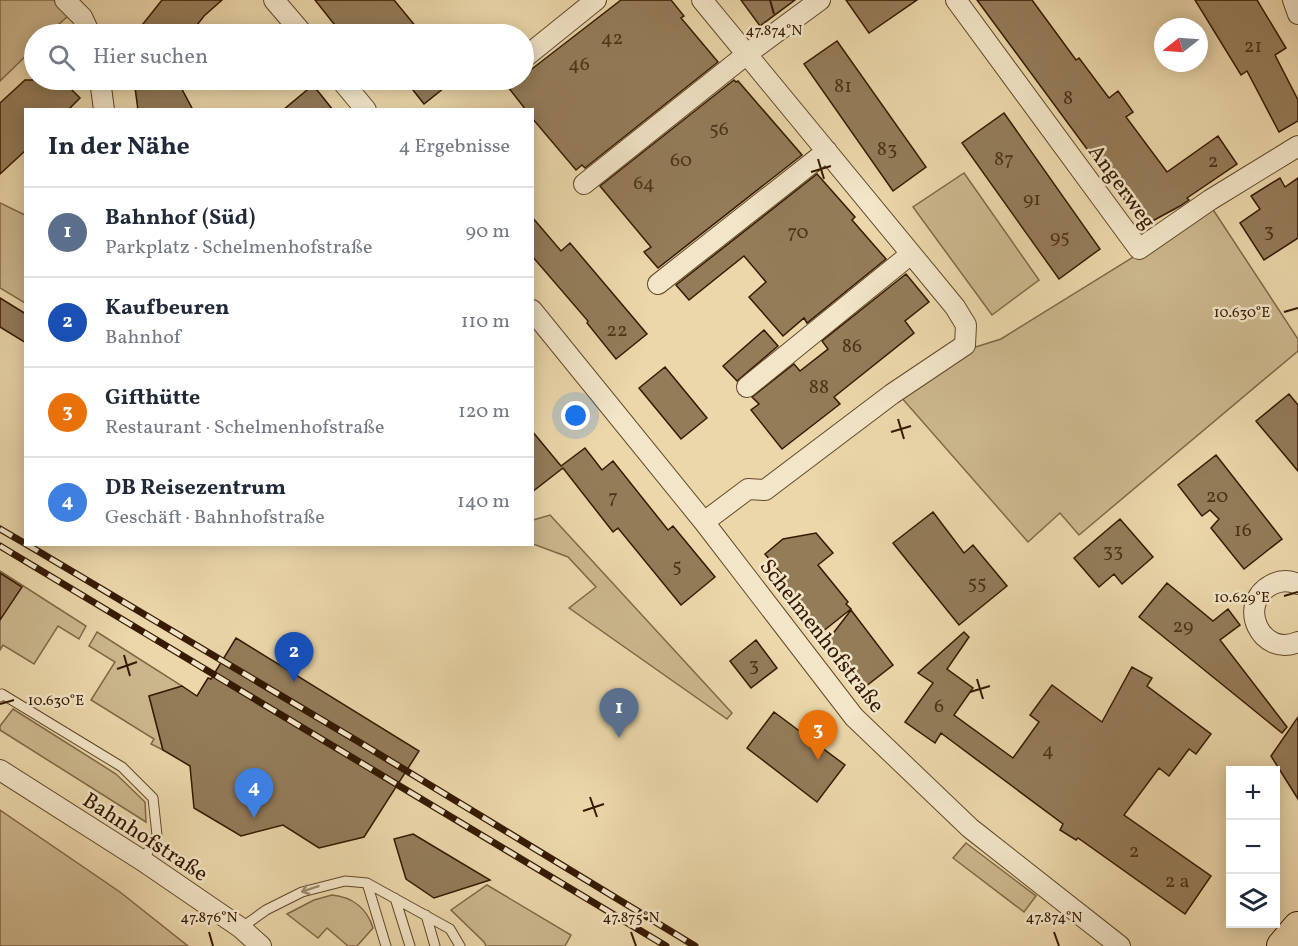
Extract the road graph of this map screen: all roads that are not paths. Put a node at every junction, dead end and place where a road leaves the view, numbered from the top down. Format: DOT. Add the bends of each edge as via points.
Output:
graph roads {
  1 [pos="65,0"];
  2 [pos="274,0"];
  3 [pos="596,0"];
  4 [pos="702,0"];
  5 [pos="820,0"];
  6 [pos="956,0"];
  7 [pos="1293,0"];
  8 [pos="1298,14"];
  9 [pos="85,24"];
  10 [pos="294,24"];
  11 [pos="534,50"];
  12 [pos="747,54"];
  13 [pos="101,90"];
  14 [pos="349,90"];
  15 [pos="104,108"];
  16 [pos="364,108"];
  17 [pos="1298,146"];
  18 [pos="827,151"];
  19 [pos="584,184"];
  20 [pos="911,254"];
  21 [pos="658,284"];
  22 [pos="534,312"];
  23 [pos="747,387"];
  24 [pos="704,522"];
  25 [pos="1297,582"];
  26 [pos="1298,642"];
  27 [pos="0,697"];
  28 [pos="0,770"];
  29 [pos="143,861"];
  30 [pos="367,883"];
  31 [pos="395,898"];
  32 [pos="426,915"];
  33 [pos="1298,927"];
  34 [pos="241,928"];
  35 [pos="261,946"];
  36 [pos="386,946"];
  37 [pos="410,946"];
  38 [pos="435,946"];
  39 [pos="460,946"];
  40 [pos="1120,946"];
  41 [pos="1282,946"];
  1 -- 9 [label="street"];
  2 -- 10 [label="street"];
  3 -- 11 [label="street"];
  4 -- 12 [label="street"];
  5 -- 12 [label="street"];
  6 -- 17 [label="street, Angerweg" via="1139,249"];
  7 -- 8 [label="street"];
  12 -- 18 [label="street"];
  12 -- 19 [label="street"];
  13 -- 15 [label="street"];
  14 -- 16 [label="street"];
  18 -- 20 [label="street"];
  18 -- 21 [label="street"];
  20 -- 23 [label="street"];
  20 -- 24 [label="street" via="966,325 965,345 892,394 765,490 748,489"];
  22 -- 24 [label="street, Schelmenhofstraße"];
  24 -- 40 [label="street, Schelmenhofstraße" via="854,717 970,828"];
  25 -- 26 [label="street" via="1274,583 1265,588 1258,596 1253,617 1263,636 1272,642"];
  27 -- 29 [label="lane" via="2,694 122,767 153,798 157,835"];
  28 -- 29 [label="street, Bahnhofstraße"];
  29 -- 34 [label="street, Bahnhofstraße"];
  30 -- 31 [label="lane"];
  30 -- 34 [label="lane, one-way" via="345,880 302,892"];
  30 -- 36 [label="lane"];
  31 -- 32 [label="lane"];
  31 -- 37 [label="lane"];
  32 -- 38 [label="lane"];
  32 -- 39 [label="lane" via="450,929"];
  33 -- 41 [label="main road"];
  34 -- 35 [label="street, Bahnhofstraße"];
}
